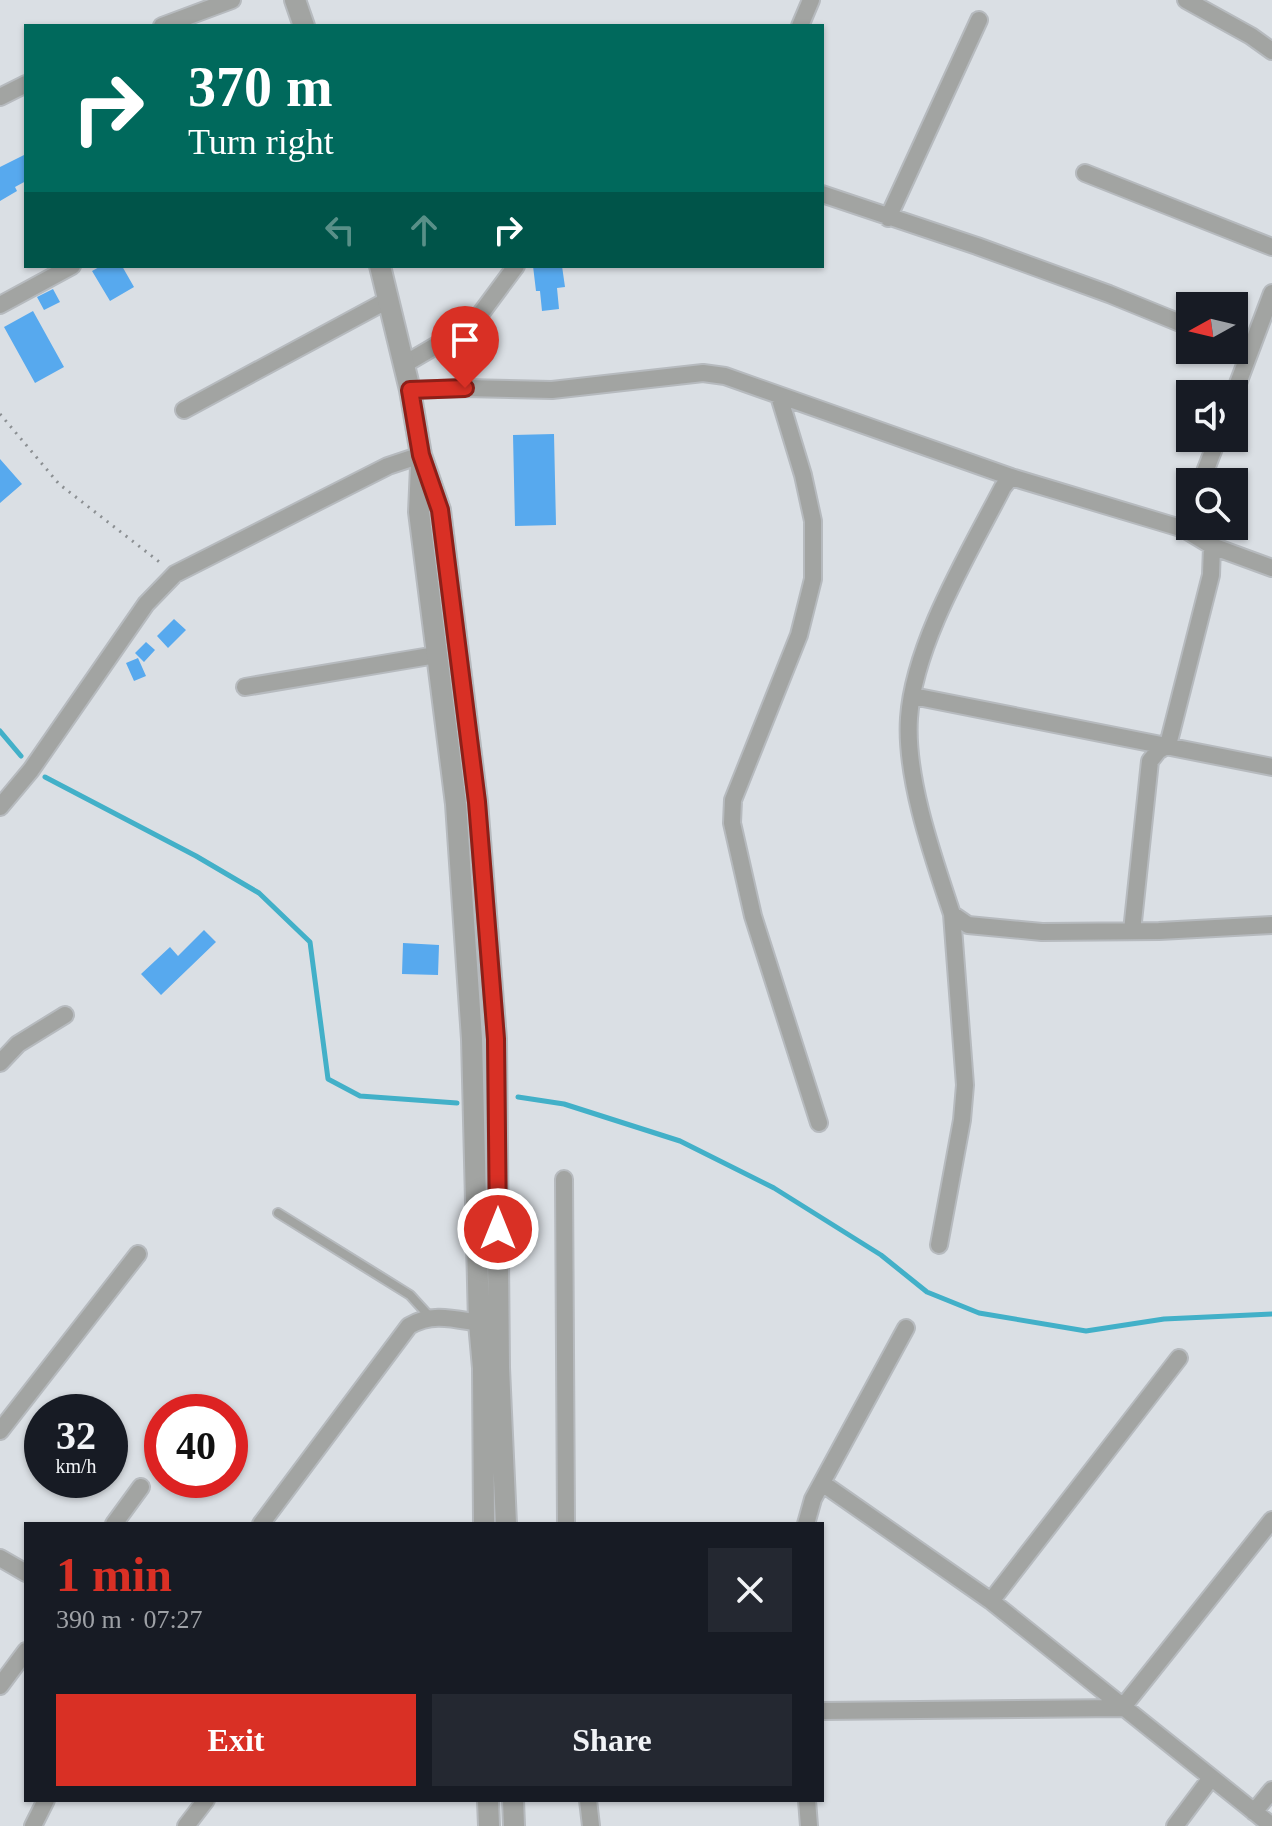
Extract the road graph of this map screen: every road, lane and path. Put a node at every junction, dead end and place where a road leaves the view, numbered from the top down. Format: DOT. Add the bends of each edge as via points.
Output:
graph roads {
  1 [pos="232,0"];
  2 [pos="295,0"];
  3 [pos="811,0"];
  4 [pos="1186,0"];
  5 [pos="979,20"];
  6 [pos="167,24"];
  7 [pos="303,24"];
  8 [pos="801,24"];
  9 [pos="1272,51"];
  10 [pos="24,85"];
  11 [pos="0,97"];
  12 [pos="1085,173"];
  13 [pos="824,195"];
  14 [pos="888,218"];
  15 [pos="1272,247"];
  16 [pos="68,268"];
  17 [pos="380,268"];
  18 [pos="515,268"];
  19 [pos="1272,293"];
  20 [pos="388,300"];
  21 [pos="0,305"];
  22 [pos="1176,322"];
  23 [pos="1248,346"];
  24 [pos="1252,347"];
  25 [pos="403,365"];
  26 [pos="1239,380"];
  27 [pos="410,390"];
  28 [pos="779,396"];
  29 [pos="184,410"];
  30 [pos="0,414"];
  31 [pos="421,455"];
  32 [pos="1011,477"];
  33 [pos="1176,527"];
  34 [pos="1202,540"];
  35 [pos="1212,546"];
  36 [pos="1272,568"];
  37 [pos="175,574"];
  38 [pos="436,655"];
  39 [pos="245,687"];
  40 [pos="913,696"];
  41 [pos="1168,745"];
  42 [pos="1272,767"];
  43 [pos="0,807"];
  44 [pos="952,914"];
  45 [pos="1272,925"];
  46 [pos="1132,931"];
  47 [pos="65,1015"];
  48 [pos="0,1063"];
  49 [pos="819,1123"];
  50 [pos="564,1179"];
  51 [pos="278,1213"];
  52 [pos="939,1245"];
  53 [pos="138,1254"];
  54 [pos="430,1317"];
  55 [pos="479,1323"];
  56 [pos="906,1328"];
  57 [pos="1179,1358"];
  58 [pos="0,1431"];
  59 [pos="822,1483"];
  60 [pos="141,1487"];
  61 [pos="1272,1520"];
  62 [pos="115,1522"];
  63 [pos="262,1522"];
  64 [pos="484,1522"];
  65 [pos="506,1522"];
  66 [pos="566,1522"];
  67 [pos="807,1522"];
  68 [pos="0,1558"];
  69 [pos="24,1572"];
  70 [pos="991,1601"];
  71 [pos="24,1654"];
  72 [pos="0,1686"];
  73 [pos="1122,1708"];
  74 [pos="824,1711"];
  75 [pos="1211,1778"];
  76 [pos="1272,1790"];
  77 [pos="45,1802"];
  78 [pos="204,1802"];
  79 [pos="488,1802"];
  80 [pos="513,1802"];
  81 [pos="588,1802"];
  82 [pos="807,1802"];
  83 [pos="1254,1812"];
  84 [pos="33,1826"];
  85 [pos="186,1826"];
  86 [pos="489,1826"];
  87 [pos="514,1826"];
  88 [pos="591,1826"];
  89 [pos="809,1826"];
  90 [pos="1175,1826"];
  91 [pos="1272,1826"];
  1 -- 6 [label="street"];
  2 -- 7 [label="street"];
  3 -- 8 [label="street"];
  4 -- 9 [label="street"];
  5 -- 14 [label="street"];
  10 -- 11 [label="street"];
  12 -- 15 [label="street"];
  13 -- 14 [label="street"];
  14 -- 22 [label="street"];
  16 -- 21 [label="street"];
  17 -- 20 [label="street"];
  18 -- 25 [label="street" via="473,324"];
  19 -- 24 [label="street"];
  20 -- 25 [label="street"];
  20 -- 29 [label="street"];
  23 -- 24 [label="street"];
  24 -- 26 [label="street"];
  25 -- 27 [label="street"];
  27 -- 28 [label="street" via="552,390 703,373"];
  27 -- 31 [label="street"];
  28 -- 32 [label="street"];
  28 -- 49 [label="street" via="813,521 813,579 799,635 733,800 732,823 753,916"];
  30 -- 37 [label="path" via="59,484"];
  31 -- 37 [label="street" via="388,466"];
  31 -- 38 [label="street" via="419,512"];
  31 -- 65 [label="street" via="440,510 480,833 496,1039"];
  32 -- 33 [label="street"];
  32 -- 40 [label="street" via="938,619"];
  34 -- 35 [label="street"];
  35 -- 36 [label="street"];
  35 -- 41 [label="street" via="1211,575"];
  37 -- 43 [label="street" via="146,604"];
  38 -- 39 [label="street"];
  38 -- 55 [label="street" via="456,804 468,976"];
  40 -- 41 [label="street"];
  40 -- 44 [label="street" via="913,766"];
  41 -- 42 [label="street"];
  41 -- 46 [label="street" via="1150,761"];
  44 -- 46 [label="street" via="968,925 985,927"];
  44 -- 52 [label="street" via="965,1085"];
  45 -- 46 [label="street"];
  47 -- 48 [label="street" via="18,1044"];
  50 -- 66 [label="street"];
  51 -- 54 [label="lane" via="410,1295"];
  53 -- 58 [label="street"];
  54 -- 55 [label="street"];
  54 -- 63 [label="street" via="399,1337"];
  55 -- 64 [label="street"];
  56 -- 59 [label="street"];
  57 -- 70 [label="street"];
  59 -- 67 [label="street"];
  59 -- 70 [label="street"];
  60 -- 62 [label="street"];
  61 -- 73 [label="street"];
  68 -- 69 [label="street"];
  70 -- 73 [label="street"];
  71 -- 72 [label="street"];
  73 -- 74 [label="street"];
  73 -- 75 [label="street"];
  75 -- 83 [label="street"];
  75 -- 90 [label="street"];
  76 -- 83 [label="street"];
  77 -- 84 [label="street"];
  78 -- 85 [label="street"];
  79 -- 86 [label="street"];
  80 -- 87 [label="street"];
  81 -- 88 [label="street"];
  82 -- 89 [label="street"];
  83 -- 91 [label="street"];
}
